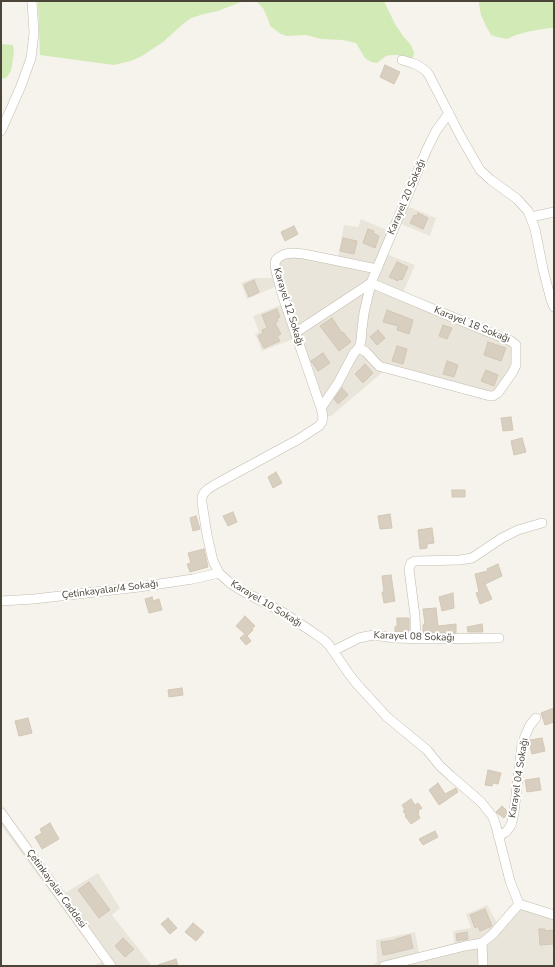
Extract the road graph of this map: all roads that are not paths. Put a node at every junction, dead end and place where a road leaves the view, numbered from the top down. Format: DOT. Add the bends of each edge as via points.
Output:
graph roads {
  1 [pos="32,1"];
  2 [pos="402,60"];
  3 [pos="449,113"];
  4 [pos="1,131"];
  5 [pos="554,212"];
  6 [pos="531,217"];
  7 [pos="377,269"];
  8 [pos="371,283"];
  9 [pos="554,308"];
  10 [pos="295,333"];
  11 [pos="359,348"];
  12 [pos="320,408"];
  13 [pos="542,523"];
  14 [pos="219,573"];
  15 [pos="1,601"];
  16 [pos="499,638"];
  17 [pos="416,639"];
  18 [pos="334,651"];
  19 [pos="536,718"];
  20 [pos="1,813"];
  21 [pos="498,836"];
  22 [pos="519,904"];
  23 [pos="554,915"];
  24 [pos="482,943"];
  25 [pos="112,966"];
  26 [pos="384,966"];
  27 [pos="483,966"];
  1 -- 4 [label="street" via="34,32 31,58"];
  2 -- 3 [label="street" via="426,71"];
  3 -- 6 [label="street" via="480,170 521,202"];
  3 -- 7 [label="street, Karayel 20 Sokağı" via="427,149"];
  5 -- 6 [label="street"];
  6 -- 9 [label="street"];
  7 -- 8 [label="street, Karayel 20 Sokağı"];
  7 -- 10 [label="street, Karayel 12 Sokağı" via="304,254 293,253 279,257 275,264 276,271"];
  8 -- 10 [label="street"];
  8 -- 11 [label="street"];
  8 -- 11 [label="street, Karayel 18 Sokağı" via="511,341 516,345 516,365 498,393 490,396 382,368"];
  10 -- 12 [label="street, Karayel 12 Sokağı"];
  11 -- 12 [label="street"];
  12 -- 14 [label="street, Karayel 10 Sokağı" via="322,422 319,426 204,493 202,503 207,535 213,561"];
  13 -- 17 [label="street" via="518,530 472,558 411,563 409,569"];
  14 -- 15 [label="street, Çetinkayalar/4 Sokağı" via="139,587"];
  14 -- 18 [label="street, Karayel 10 Sokağı" via="239,589 308,629"];
  16 -- 17 [label="street, Karayel 08 Sokağı"];
  17 -- 18 [label="street, Karayel 08 Sokağı" via="368,636"];
  18 -- 21 [label="street, Karayel 10 Sokağı" via="348,674 382,712 427,750 450,776 481,802 493,818"];
  19 -- 21 [label="street, Karayel 04 Sokağı" via="522,744 512,822 506,832"];
  20 -- 25 [label="street, Çetinkayalar Caddesi"];
  21 -- 22 [label="street, Karayel 10 Sokağı"];
  22 -- 23 [label="street"];
  22 -- 24 [label="street" via="494,934"];
  24 -- 26 [label="street"];
  24 -- 27 [label="street"];
}
